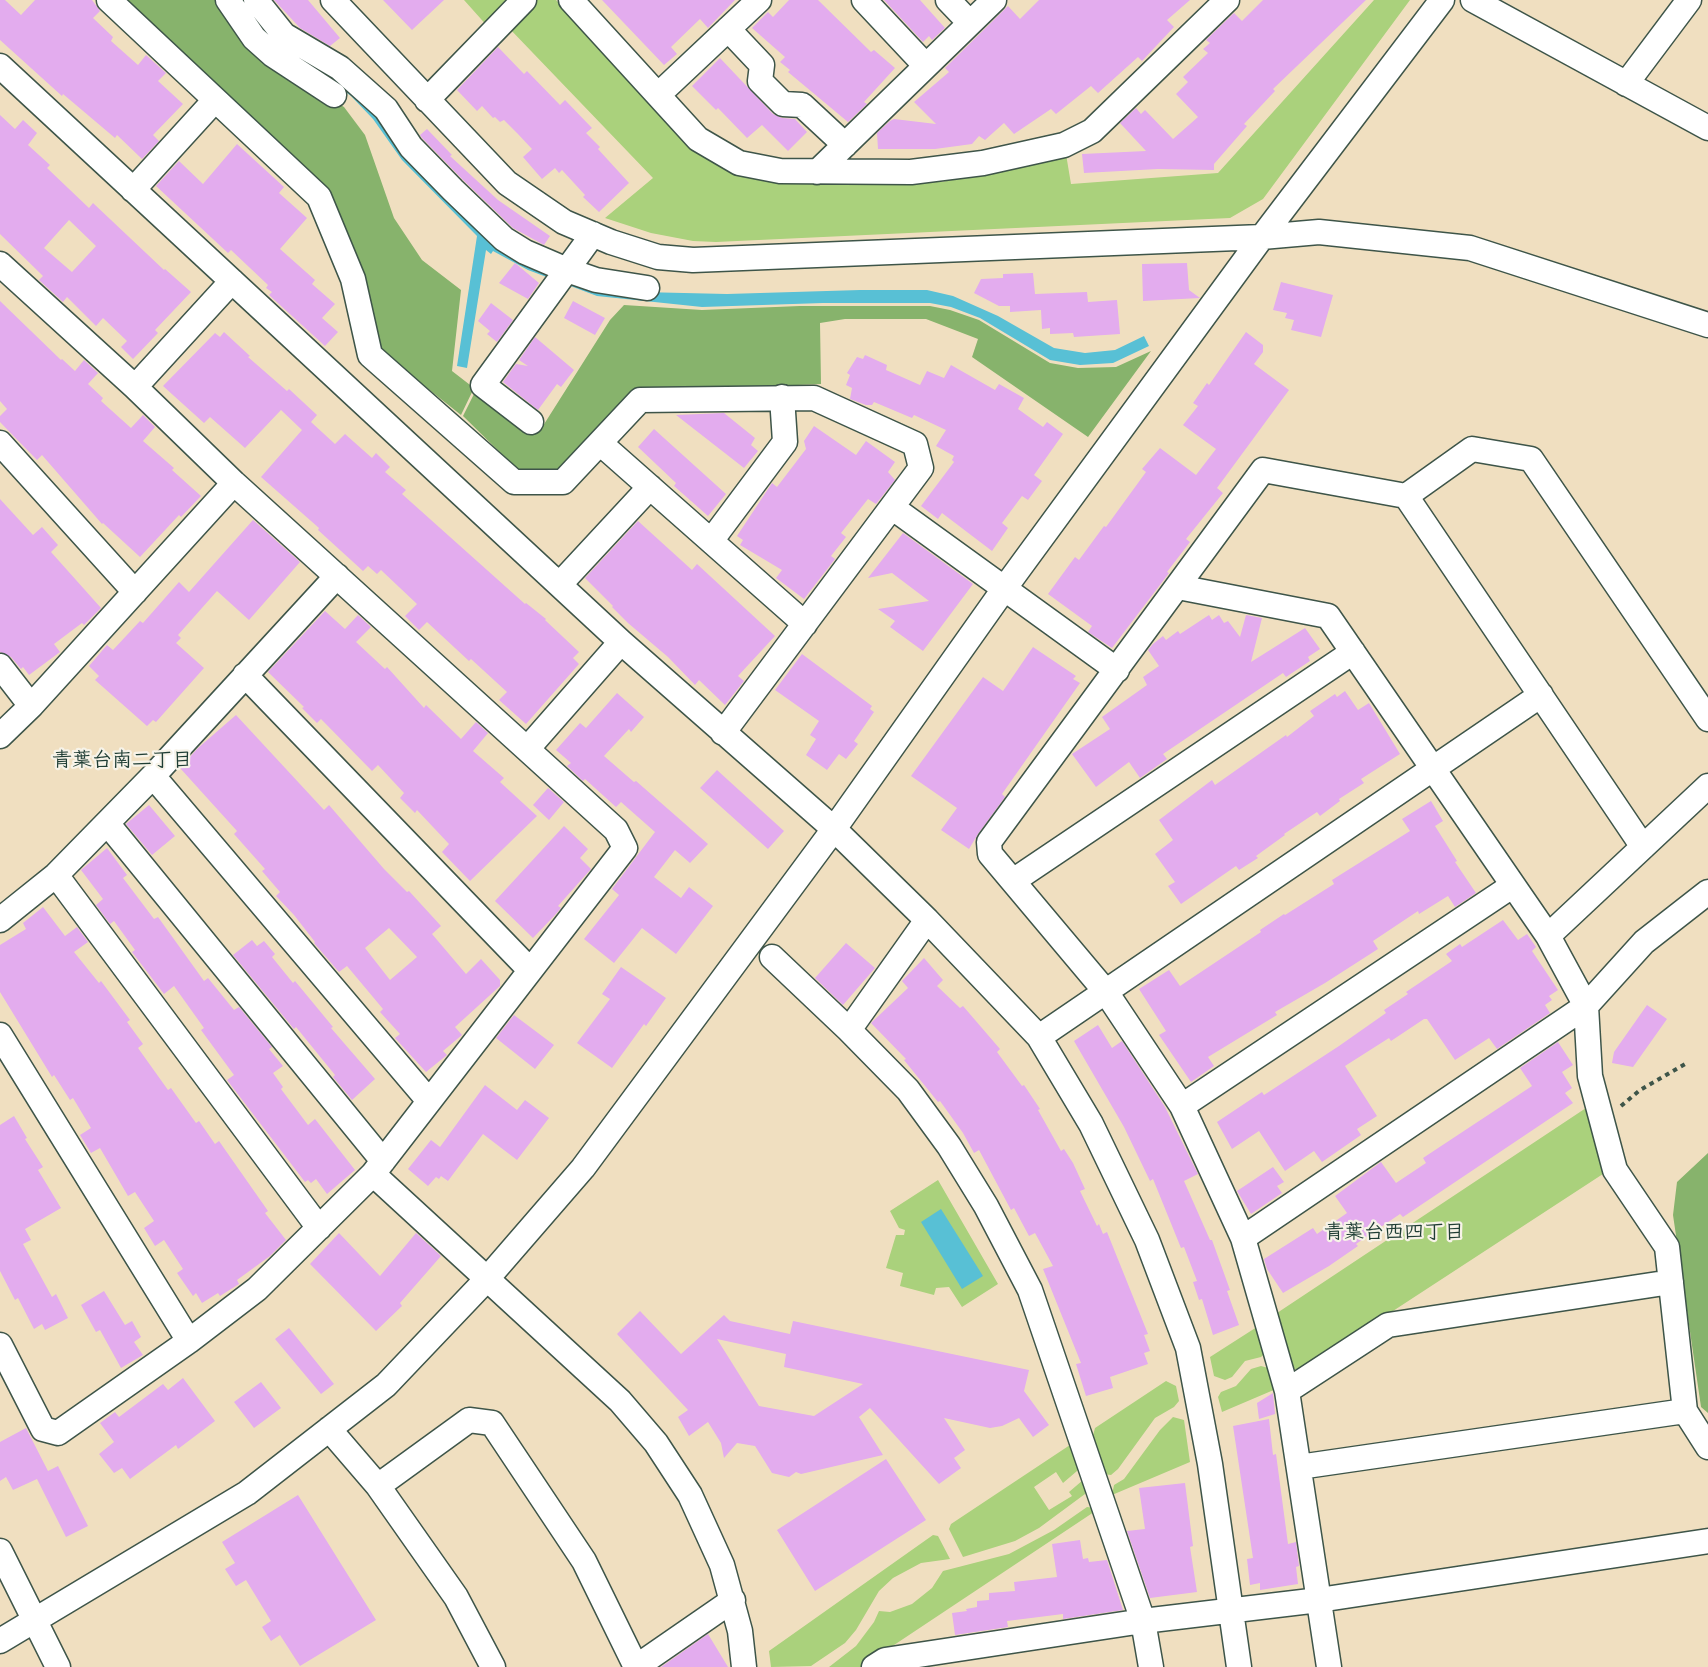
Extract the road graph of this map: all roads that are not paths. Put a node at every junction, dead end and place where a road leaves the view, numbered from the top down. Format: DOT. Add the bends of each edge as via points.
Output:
graph roads {
  1 [pos="109,0"];
  2 [pos="228,0"];
  3 [pos="256,0"];
  4 [pos="333,0"];
  5 [pos="524,0"];
  6 [pos="571,0"];
  7 [pos="759,0"];
  8 [pos="864,0"];
  9 [pos="948,0"];
  10 [pos="994,0"];
  11 [pos="1227,0"];
  12 [pos="1442,0"];
  13 [pos="1473,0"];
  14 [pos="1689,0"];
  15 [pos="970,23"];
  16 [pos="728,29"];
  17 [pos="0,66"];
  18 [pos="926,66"];
  19 [pos="1626,84"];
  20 [pos="334,95"];
  21 [pos="658,95"];
  22 [pos="215,100"];
  23 [pos="427,100"];
  24 [pos="1708,128"];
  25 [pos="844,145"];
  26 [pos="817,172"];
  27 [pos="133,190"];
  28 [pos="593,234"];
  29 [pos="1262,237"];
  30 [pos="0,264"];
  31 [pos="567,270"];
  32 [pos="232,281"];
  33 [pos="647,288"];
  34 [pos="1708,325"];
  35 [pos="135,387"];
  36 [pos="782,397"];
  37 [pos="531,422"];
  38 [pos="0,442"];
  39 [pos="600,443"];
  40 [pos="234,483"];
  41 [pos="650,486"];
  42 [pos="1406,496"];
  43 [pos="893,508"];
  44 [pos="711,541"];
  45 [pos="337,576"];
  46 [pos="561,584"];
  47 [pos="1178,587"];
  48 [pos="1005,589"];
  49 [pos="135,592"];
  50 [pos="805,624"];
  51 [pos="621,642"];
  52 [pos="1353,652"];
  53 [pos="0,666"];
  54 [pos="1116,670"];
  55 [pos="245,675"];
  56 [pos="1540,695"];
  57 [pos="31,706"];
  58 [pos="1708,719"];
  59 [pos="723,733"];
  60 [pos="0,736"];
  61 [pos="528,748"];
  62 [pos="1432,769"];
  63 [pos="153,776"];
  64 [pos="1708,786"];
  65 [pos="107,823"];
  66 [pos="834,829"];
  67 [pos="1643,847"];
  68 [pos="56,875"];
  69 [pos="1013,881"];
  70 [pos="1512,886"];
  71 [pos="1708,892"];
  72 [pos="0,920"];
  73 [pos="927,920"];
  74 [pos="1548,936"];
  75 [pos="772,957"];
  76 [pos="530,970"];
  77 [pos="1106,992"];
  78 [pos="1586,1006"];
  79 [pos="849,1030"];
  80 [pos="0,1035"];
  81 [pos="1039,1037"];
  82 [pos="429,1101"];
  83 [pos="1182,1106"];
  84 [pos="378,1168"];
  85 [pos="319,1228"];
  86 [pos="1243,1238"];
  87 [pos="486,1280"];
  88 [pos="1671,1282"];
  89 [pos="189,1341"];
  90 [pos="0,1345"];
  91 [pos="1287,1391"];
  92 [pos="1685,1411"];
  93 [pos="329,1430"];
  94 [pos="1708,1447"];
  95 [pos="1299,1467"];
  96 [pos="378,1486"];
  97 [pos="1708,1541"];
  98 [pos="0,1551"];
  99 [pos="733,1600"];
  100 [pos="1319,1600"];
  101 [pos="1230,1611"];
  102 [pos="1143,1621"];
  103 [pos="36,1622"];
  104 [pos="0,1641"];
  105 [pos="58,1667"];
  106 [pos="493,1667"];
  107 [pos="636,1667"];
  108 [pos="744,1667"];
  109 [pos="874,1667"];
  110 [pos="1151,1667"];
  111 [pos="1239,1667"];
  112 [pos="1329,1667"];
  1 -- 22 [label="street"];
  2 -- 20 [label="street" via="254,38"];
  3 -- 31 [label="street" via="284,35 340,68 387,109 411,147 504,239"];
  4 -- 23 [label="street"];
  5 -- 23 [label="street"];
  6 -- 21 [label="street"];
  7 -- 16 [label="street"];
  8 -- 18 [label="street"];
  9 -- 15 [label="street"];
  10 -- 15 [label="street"];
  11 -- 26 [label="street" via="1092,131 1064,145 983,163 911,172"];
  12 -- 29 [label="street"];
  13 -- 19 [label="street"];
  14 -- 19 [label="street"];
  15 -- 18 [label="street"];
  16 -- 21 [label="street"];
  16 -- 25 [label="street" via="762,65 760,81 783,104 802,105"];
  17 -- 27 [label="street"];
  18 -- 25 [label="street"];
  19 -- 24 [label="street"];
  21 -- 26 [label="street" via="698,139 739,163 780,171"];
  22 -- 27 [label="street"];
  22 -- 39 [label="street" via="319,197 353,279 370,355 514,482 563,482"];
  23 -- 28 [label="street" via="507,183 564,222"];
  25 -- 26 [label="street"];
  27 -- 32 [label="street"];
  28 -- 29 [label="street" via="658,257 693,260"];
  28 -- 31 [label="street"];
  29 -- 34 [label="street" via="1319,232 1470,248"];
  29 -- 48 [label="street"];
  30 -- 35 [label="street"];
  31 -- 33 [label="street" via="596,280"];
  31 -- 37 [label="street" via="483,385"];
  32 -- 35 [label="street"];
  32 -- 46 [label="street"];
  35 -- 40 [label="street"];
  36 -- 39 [label="street" via="640,400"];
  36 -- 43 [label="street" via="814,398 915,444 921,468"];
  36 -- 44 [label="street" via="785,441"];
  38 -- 49 [label="street"];
  39 -- 41 [label="street"];
  40 -- 45 [label="street"];
  40 -- 49 [label="street"];
  41 -- 44 [label="street"];
  41 -- 46 [label="street"];
  42 -- 47 [label="street" via="1263,470"];
  42 -- 56 [label="street"];
  42 -- 58 [label="street" via="1472,449 1531,459"];
  43 -- 48 [label="street"];
  43 -- 50 [label="street"];
  44 -- 50 [label="street"];
  45 -- 55 [label="street"];
  45 -- 61 [label="street"];
  46 -- 51 [label="street"];
  47 -- 52 [label="street" via="1328,616"];
  47 -- 54 [label="street"];
  48 -- 54 [label="street"];
  48 -- 66 [label="street"];
  49 -- 57 [label="street"];
  50 -- 59 [label="street"];
  51 -- 59 [label="street"];
  51 -- 61 [label="street"];
  52 -- 62 [label="street"];
  52 -- 69 [label="street"];
  53 -- 57 [label="street"];
  54 -- 69 [label="street" via="990,842 990,854"];
  55 -- 63 [label="street"];
  55 -- 76 [label="street"];
  56 -- 62 [label="street"];
  56 -- 67 [label="street"];
  57 -- 60 [label="street"];
  59 -- 66 [label="street"];
  61 -- 76 [label="street" via="616,830 625,848"];
  62 -- 70 [label="street"];
  62 -- 77 [label="street"];
  63 -- 65 [label="street"];
  63 -- 82 [label="street"];
  64 -- 67 [label="street"];
  65 -- 68 [label="street"];
  65 -- 84 [label="street"];
  66 -- 73 [label="street"];
  66 -- 87 [label="street" via="583,1168"];
  67 -- 74 [label="street"];
  68 -- 72 [label="street"];
  68 -- 85 [label="street"];
  69 -- 77 [label="street"];
  70 -- 74 [label="street"];
  70 -- 83 [label="street"];
  71 -- 78 [label="street" via="1644,942"];
  73 -- 79 [label="street"];
  73 -- 81 [label="street"];
  74 -- 78 [label="street"];
  75 -- 79 [label="street"];
  76 -- 82 [label="street"];
  77 -- 81 [label="street"];
  77 -- 83 [label="street"];
  78 -- 86 [label="street"];
  78 -- 88 [label="street" via="1590,1076 1615,1170 1667,1247"];
  79 -- 102 [label="street" via="908,1090 949,1146 1030,1290"];
  80 -- 89 [label="street"];
  81 -- 101 [label="street" via="1091,1124 1132,1208 1188,1348 1210,1464"];
  82 -- 84 [label="street"];
  83 -- 86 [label="street"];
  84 -- 85 [label="street"];
  84 -- 87 [label="street"];
  85 -- 89 [label="street" via="257,1289"];
  86 -- 91 [label="street"];
  87 -- 93 [label="street" via="386,1385"];
  87 -- 99 [label="street" via="620,1401 656,1443 690,1495 722,1565"];
  88 -- 91 [label="street" via="1388,1325"];
  88 -- 92 [label="street"];
  89 -- 90 [label="street" via="58,1433 42,1429"];
  91 -- 95 [label="street"];
  92 -- 94 [label="street"];
  92 -- 95 [label="street"];
  93 -- 96 [label="street"];
  93 -- 103 [label="street" via="247,1493"];
  95 -- 100 [label="street"];
  96 -- 106 [label="street" via="456,1597"];
  96 -- 107 [label="street" via="469,1420 492,1423 584,1561"];
  97 -- 100 [label="street"];
  98 -- 103 [label="street"];
  99 -- 107 [label="street"];
  99 -- 108 [label="street"];
  100 -- 101 [label="street"];
  100 -- 112 [label="street"];
  101 -- 102 [label="street"];
  101 -- 111 [label="street"];
  102 -- 109 [label="street" via="885,1660"];
  102 -- 110 [label="street"];
  103 -- 104 [label="street"];
  103 -- 105 [label="street"];
}
